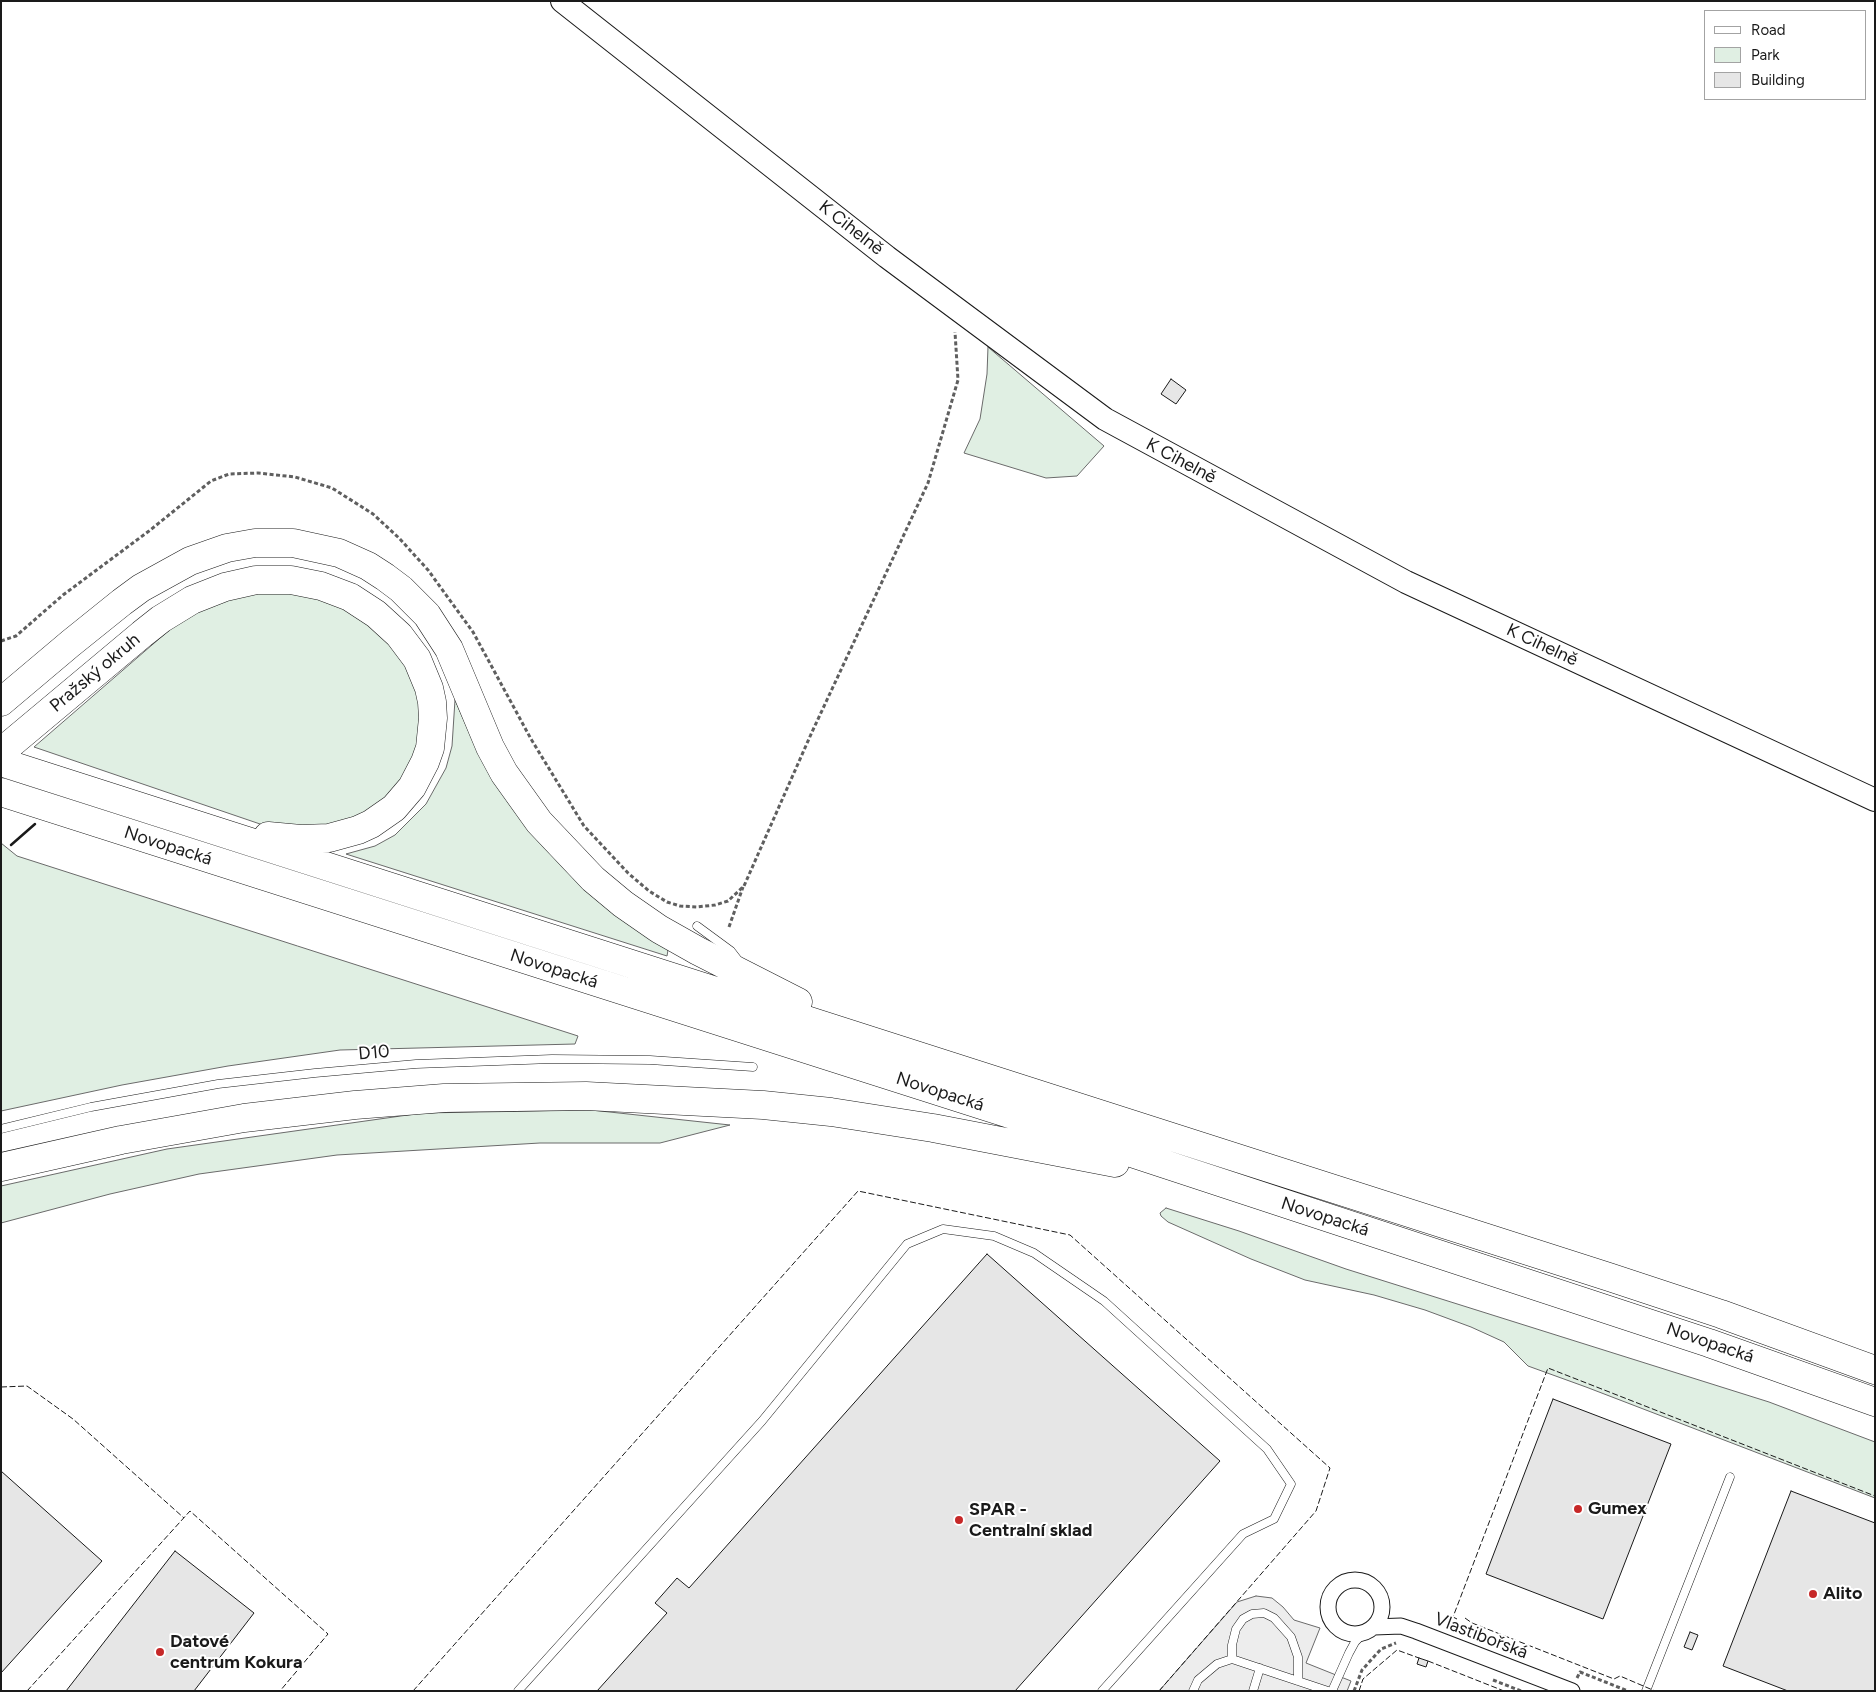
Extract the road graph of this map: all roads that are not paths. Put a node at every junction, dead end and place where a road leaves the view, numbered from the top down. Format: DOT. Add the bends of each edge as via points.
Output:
graph roads {
  1 [pos="562,1"];
  2 [pos="1,702"];
  3 [pos="1,752"];
  4 [pos="1,762"];
  5 [pos="1,792"];
  6 [pos="1875,800"];
  7 [pos="207,828"];
  8 [pos="697,926"];
  9 [pos="755,982"];
  10 [pos="887,1046"];
  11 [pos="754,1067"];
  12 [pos="1,1129"];
  13 [pos="1,1167"];
  14 [pos="1220,1182"];
  15 [pos="1875,1370"];
  16 [pos="1875,1402"];
  17 [pos="1730,1477"];
  18 [pos="1369,1630"];
  19 [pos="1232,1659"];
  20 [pos="1260,1668"];
  21 [pos="1298,1681"];
  22 [pos="1574,1686"];
  23 [pos="518,1691"];
  24 [pos="1102,1691"];
  25 [pos="1194,1691"];
  26 [pos="1254,1691"];
  27 [pos="1330,1691"];
  28 [pos="1646,1691"];
  1 -- 6 [label="street, K Cihelně" via="879,251 1105,419 1406,582"];
  2 -- 9 [label="highway" via="141,588 210,553 255,543 292,543 339,553 379,573 414,600 427,615 449,649 504,773 561,847 623,904 667,933"];
  3 -- 7 [label="highway, Pražský okruh" via="161,619 208,593 239,583 273,579 304,582 350,597 387,623 424,673 434,718 430,748 420,775 404,798 371,824 344,835 316,839 286,838"];
  4 -- 7 [label="highway, Novopacká"];
  5 -- 14 [label="highway, Novopacká"];
  7 -- 10 [label="highway, Novopacká"];
  8 -- 9 [label="lane" via="730,951"];
  9 -- 10 [label="highway"];
  10 -- 15 [label="highway, Novopacká" via="1609,1276"];
  11 -- 12 [label="lane, D10" via="650,1060 552,1059 379,1067 218,1084 91,1107"];
  13 -- 14 [label="highway" via="121,1140 263,1116 444,1098 586,1096 831,1112"];
  14 -- 16 [label="highway, Novopacká" via="1710,1343"];
  17 -- 28 [label="lane"];
  18 -- 22 [label="street, Vlastibořská" via="1402,1626"];
  18 -- 27 [label="lane" via="1352,1648"];
  19 -- 20 [label="lane"];
  19 -- 21 [label="lane" via="1232,1645 1239,1624 1252,1614 1264,1613 1274,1618 1291,1637 1298,1657"];
  19 -- 25 [label="lane" via="1217,1664 1198,1680"];
  20 -- 21 [label="lane"];
  20 -- 26 [label="lane"];
  21 -- 27 [label="lane"];
  23 -- 24 [label="lane" via="762,1422 907,1244 943,1229 994,1236 1034,1253 1104,1301 1267,1449 1291,1484 1274,1518 1243,1534"];
}
